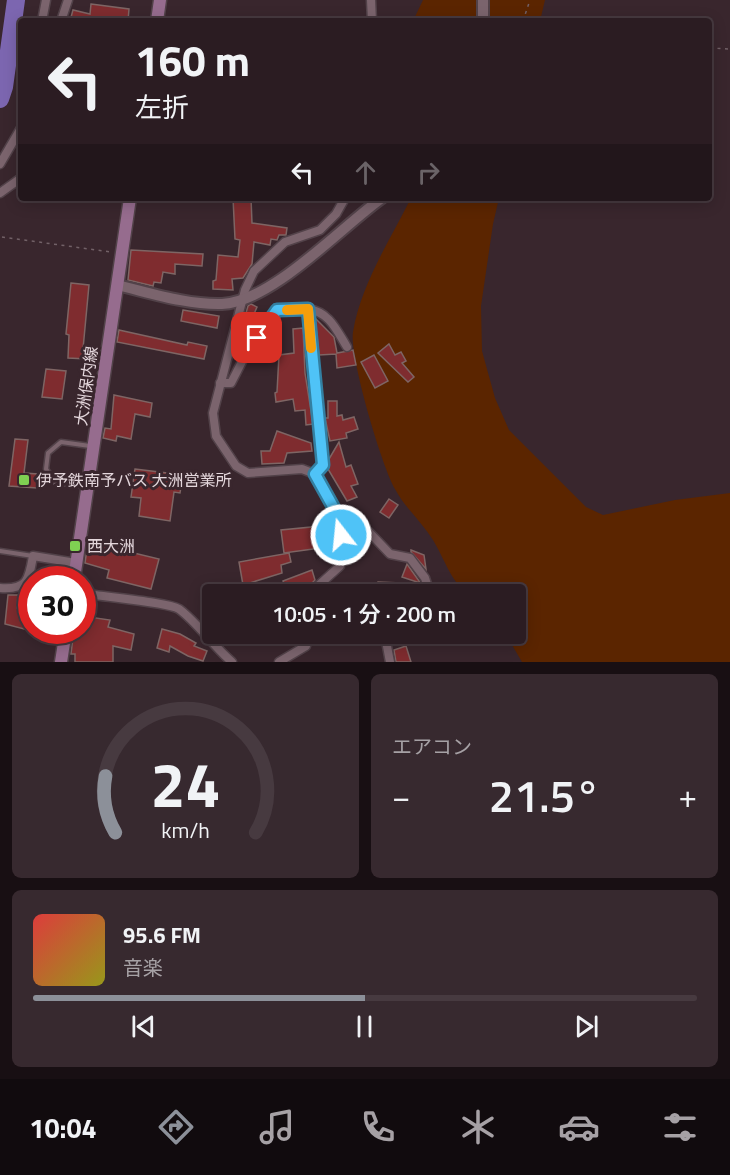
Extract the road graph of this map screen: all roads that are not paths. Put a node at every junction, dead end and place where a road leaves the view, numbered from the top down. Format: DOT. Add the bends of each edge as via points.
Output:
graph roads {
  1 [pos="48,0"];
  2 [pos="68,0"];
  3 [pos="160,0"];
  4 [pos="371,0"];
  5 [pos="483,0"];
  6 [pos="43,17"];
  7 [pos="63,18"];
  8 [pos="157,18"];
  9 [pos="372,18"];
  10 [pos="483,18"];
  11 [pos="18,133"];
  12 [pos="0,164"];
  13 [pos="18,180"];
  14 [pos="0,193"];
  15 [pos="130,201"];
  16 [pos="343,201"];
  17 [pos="378,201"];
  18 [pos="117,285"];
  19 [pos="242,301"];
  20 [pos="308,309"];
  21 [pos="347,347"];
  22 [pos="220,383"];
  23 [pos="94,446"];
  24 [pos="315,474"];
  25 [pos="86,487"];
  26 [pos="340,519"];
  27 [pos="0,550"];
  28 [pos="33,556"];
  29 [pos="76,563"];
  30 [pos="76,566"];
  31 [pos="320,584"];
  32 [pos="427,584"];
  33 [pos="0,588"];
  34 [pos="96,596"];
  35 [pos="64,644"];
  36 [pos="306,644"];
  37 [pos="386,644"];
  38 [pos="61,662"];
  39 [pos="232,662"];
  40 [pos="279,662"];
  41 [pos="390,662"];
  1 -- 6 [label="street"];
  2 -- 7 [label="street"];
  3 -- 8 [label="main road"];
  4 -- 9 [label="street"];
  5 -- 10 [label="street"];
  11 -- 12 [label="street"];
  13 -- 14 [label="street"];
  15 -- 18 [label="main road, 大洲保内線"];
  16 -- 19 [label="street" via="320,230 285,243 264,260 254,271"];
  17 -- 19 [label="street" via="275,283"];
  18 -- 19 [label="street" via="212,304"];
  18 -- 23 [label="main road, 大洲保内線"];
  19 -- 22 [label="street"];
  20 -- 21 [label="street" via="321,311"];
  20 -- 22 [label="street" via="277,310 231,383"];
  20 -- 24 [label="street" via="323,465"];
  22 -- 24 [label="street" via="214,426 228,458 236,466 248,473 302,469"];
  23 -- 25 [label="main road, 大洲保内線"];
  23 -- 25 [label="lane" via="61,442 48,453 46,469 55,482"];
  24 -- 26 [label="street"];
  25 -- 29 [label="main road, 大洲保内線"];
  26 -- 31 [label="street" via="340,566"];
  26 -- 32 [label="street" via="369,532 390,554 410,558"];
  27 -- 28 [label="lane"];
  28 -- 29 [label="street"];
  28 -- 33 [label="street" via="25,584 15,589"];
  29 -- 30 [label="main road, 大洲保内線"];
  34 -- 39 [label="street" via="168,604"];
  35 -- 38 [label="main road"];
  36 -- 40 [label="street"];
  37 -- 41 [label="street"];
}
